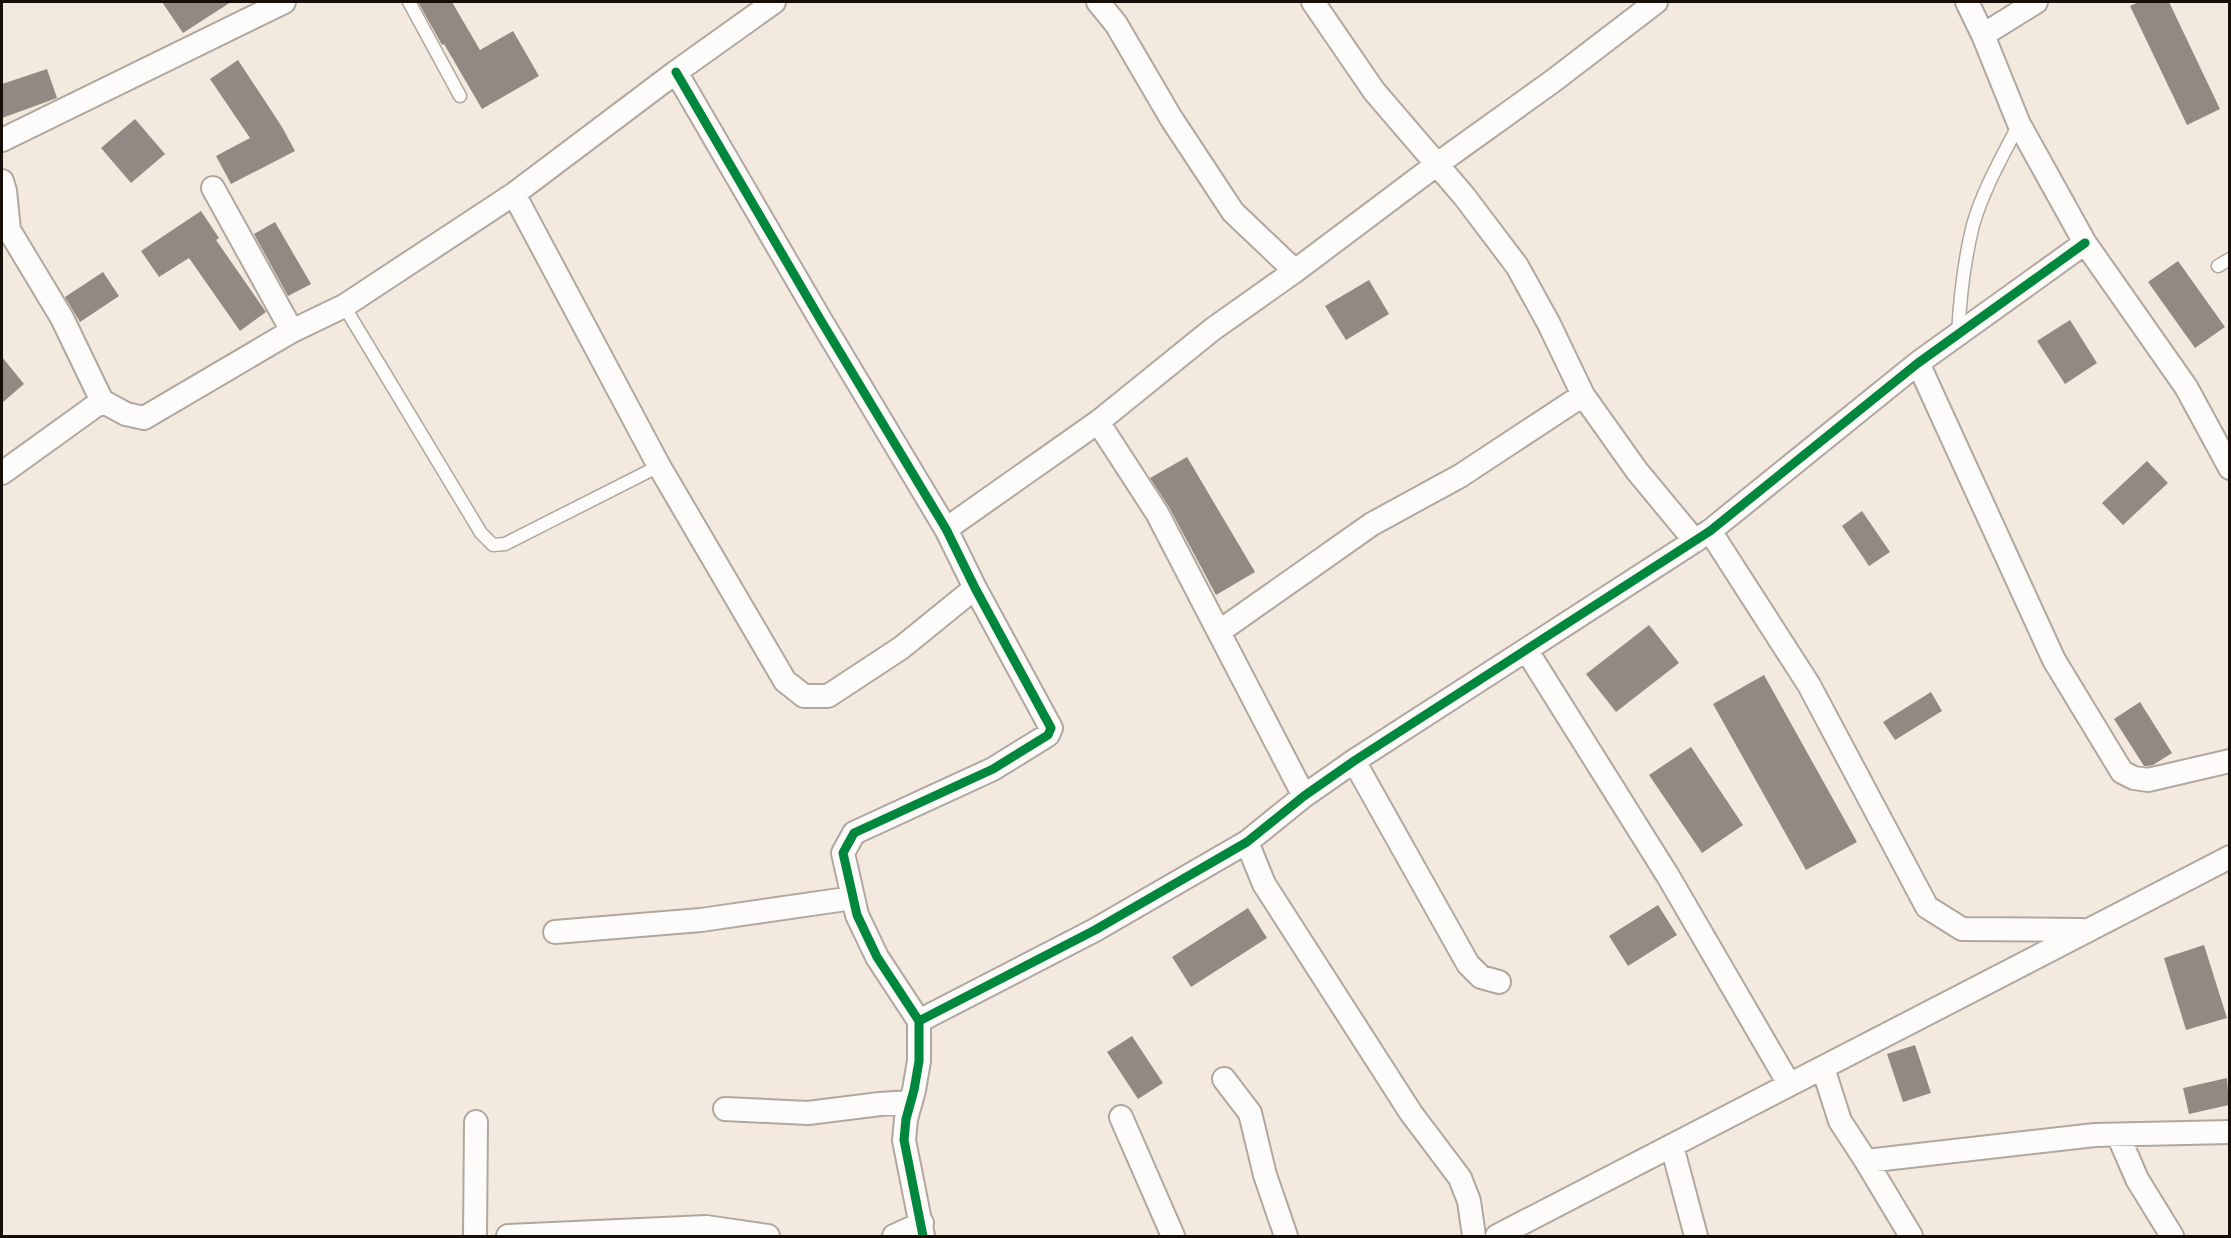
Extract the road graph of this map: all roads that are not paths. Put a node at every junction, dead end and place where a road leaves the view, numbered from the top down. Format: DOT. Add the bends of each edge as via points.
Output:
graph roads {
  1 [pos="284,2"];
  2 [pos="409,2"];
  3 [pos="774,2"];
  4 [pos="1098,2"];
  5 [pos="1313,2"];
  6 [pos="1656,2"];
  7 [pos="1967,2"];
  8 [pos="2036,2"];
  9 [pos="750,8"];
  10 [pos="1983,35"];
  11 [pos="676,72"];
  12 [pos="460,96"];
  13 [pos="2019,124"];
  14 [pos="2,140"];
  15 [pos="1436,165"];
  16 [pos="2,181"];
  17 [pos="213,188"];
  18 [pos="514,195"];
  19 [pos="5,231"];
  20 [pos="2085,243"];
  21 [pos="2229,259"];
  22 [pos="2218,266"];
  23 [pos="1295,271"];
  24 [pos="344,306"];
  25 [pos="292,331"];
  26 [pos="1958,335"];
  27 [pos="1918,363"];
  28 [pos="1583,395"];
  29 [pos="102,401"];
  30 [pos="1098,422"];
  31 [pos="658,466"];
  32 [pos="2229,468"];
  33 [pos="2,473"];
  34 [pos="946,529"];
  35 [pos="1703,536"];
  36 [pos="975,588"];
  37 [pos="1220,632"];
  38 [pos="1527,651"];
  39 [pos="1354,761"];
  40 [pos="2229,761"];
  41 [pos="1304,796"];
  42 [pos="1247,842"];
  43 [pos="2229,857"];
  44 [pos="853,898"];
  45 [pos="2085,930"];
  46 [pos="555,932"];
  47 [pos="1499,982"];
  48 [pos="919,1022"];
  49 [pos="1823,1068"];
  50 [pos="1224,1079"];
  51 [pos="1789,1084"];
  52 [pos="911,1102"];
  53 [pos="726,1109"];
  54 [pos="1121,1117"];
  55 [pos="476,1122"];
  56 [pos="2229,1132"];
  57 [pos="2118,1135"];
  58 [pos="1672,1146"];
  59 [pos="1866,1161"];
  60 [pos="923,1230"];
  61 [pos="475,1236"];
  62 [pos="508,1236"];
  63 [pos="768,1236"];
  64 [pos="894,1236"];
  65 [pos="1173,1236"];
  66 [pos="1286,1236"];
  67 [pos="1474,1236"];
  68 [pos="1497,1236"];
  69 [pos="1696,1236"];
  70 [pos="1911,1236"];
  71 [pos="2172,1236"];
  1 -- 14 [label="street"];
  2 -- 12 [label="lane"];
  3 -- 9 [label="street"];
  4 -- 23 [label="street" via="1116,24 1233,212"];
  5 -- 15 [label="street" via="1374,91"];
  6 -- 15 [label="street"];
  7 -- 10 [label="street"];
  8 -- 10 [label="street"];
  9 -- 11 [label="street"];
  10 -- 13 [label="street"];
  11 -- 18 [label="street"];
  11 -- 34 [label="street"];
  13 -- 20 [label="street"];
  13 -- 26 [label="lane" via="1974,223 1961,287"];
  15 -- 23 [label="street"];
  15 -- 28 [label="street" via="1517,266"];
  16 -- 19 [label="street"];
  17 -- 25 [label="street"];
  18 -- 24 [label="street"];
  18 -- 31 [label="street"];
  19 -- 29 [label="street" via="62,318"];
  20 -- 26 [label="street"];
  20 -- 32 [label="street" via="2186,387"];
  21 -- 22 [label="lane"];
  23 -- 30 [label="street" via="1213,329"];
  24 -- 25 [label="street"];
  24 -- 31 [label="lane" via="481,533 493,544 505,544"];
  25 -- 29 [label="street" via="144,418 126,414"];
  26 -- 27 [label="street"];
  27 -- 35 [label="street"];
  27 -- 40 [label="street" via="2054,660 2122,772 2148,780"];
  28 -- 35 [label="street" via="1637,471"];
  28 -- 37 [label="street" via="1460,476 1372,524"];
  29 -- 33 [label="street"];
  30 -- 34 [label="street"];
  30 -- 37 [label="street" via="1157,513"];
  31 -- 36 [label="street" via="785,681 804,696 828,696 901,648"];
  34 -- 36 [label="street"];
  35 -- 38 [label="street"];
  35 -- 45 [label="street" via="1809,685 1927,907 1962,929"];
  36 -- 44 [label="street" via="1050,732 993,769 854,833 843,853"];
  37 -- 41 [label="street"];
  38 -- 39 [label="street"];
  38 -- 51 [label="street" via="1668,876"];
  39 -- 41 [label="street"];
  39 -- 47 [label="street" via="1468,964 1481,977"];
  41 -- 42 [label="street"];
  42 -- 48 [label="street" via="1095,930"];
  42 -- 67 [label="street" via="1264,884 1411,1113 1460,1178 1469,1201"];
  43 -- 45 [label="street"];
  44 -- 46 [label="street" via="701,920"];
  44 -- 48 [label="street" via="878,957"];
  45 -- 49 [label="street"];
  48 -- 52 [label="street" via="919,1061"];
  49 -- 51 [label="street"];
  49 -- 59 [label="street" via="1840,1121"];
  50 -- 66 [label="street" via="1250,1113 1265,1175"];
  51 -- 58 [label="street"];
  52 -- 53 [label="street" via="808,1113"];
  52 -- 60 [label="street" via="904,1140"];
  54 -- 65 [label="street"];
  55 -- 61 [label="street"];
  56 -- 57 [label="street"];
  57 -- 59 [label="street"];
  57 -- 71 [label="street" via="2137,1179"];
  58 -- 68 [label="street"];
  58 -- 69 [label="street"];
  59 -- 70 [label="street"];
  60 -- 64 [label="street"];
  62 -- 63 [label="street" via="706,1227"];
}
